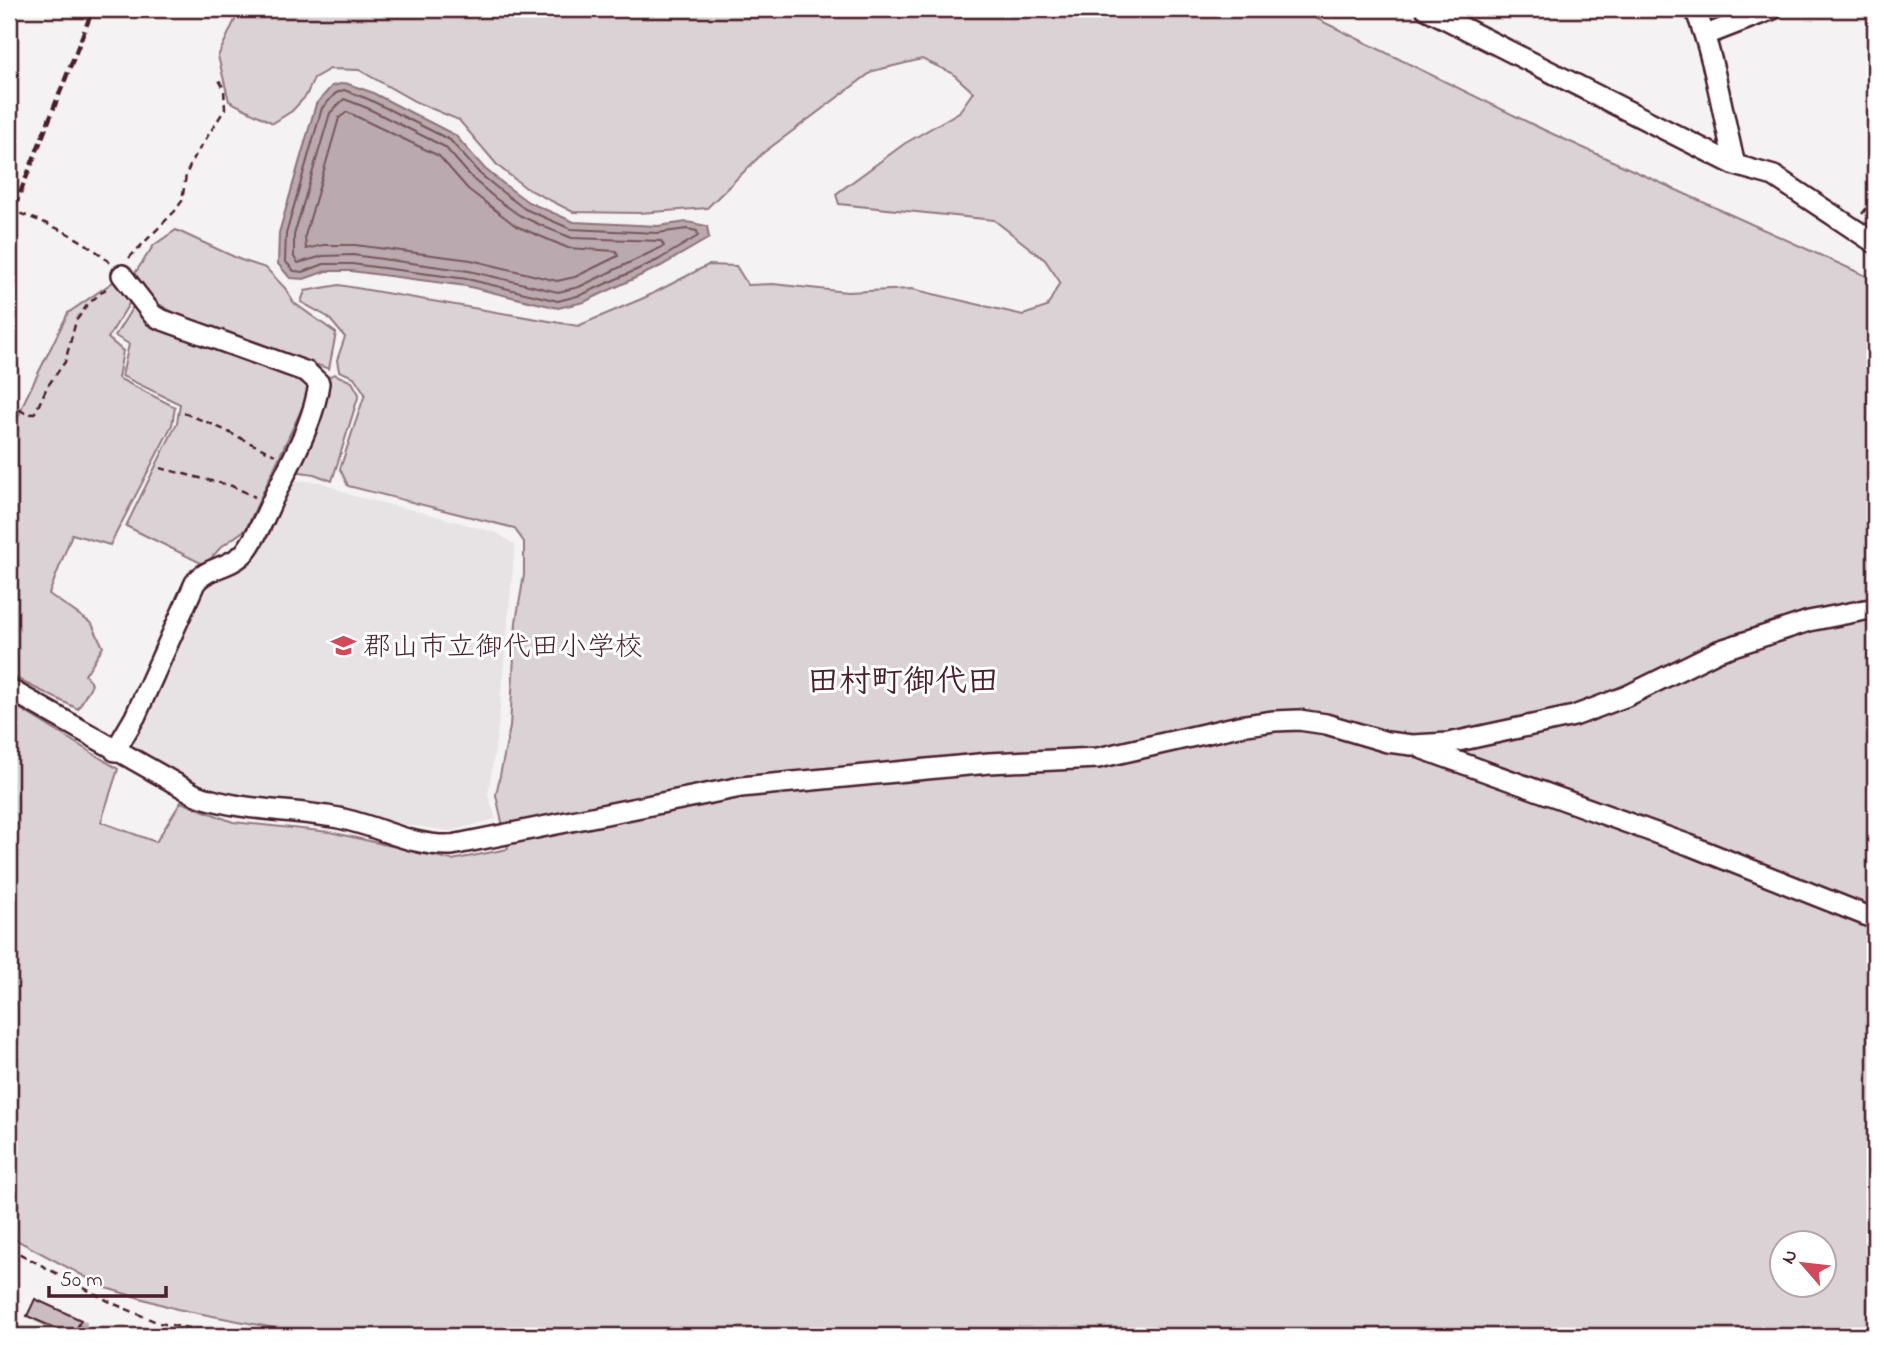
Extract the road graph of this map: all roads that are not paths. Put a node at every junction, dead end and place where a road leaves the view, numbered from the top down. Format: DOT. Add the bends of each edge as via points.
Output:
graph roads {
  1 [pos="1426,9"];
  2 [pos="1695,9"];
  3 [pos="1773,9"];
  4 [pos="1706,35"];
  5 [pos="1735,165"];
  6 [pos="1875,243"];
  7 [pos="120,273"];
  8 [pos="1875,608"];
  9 [pos="9,689"];
  10 [pos="1412,745"];
  11 [pos="115,751"];
  12 [pos="1875,919"];
  1 -- 5 [label="street"];
  2 -- 4 [label="street"];
  3 -- 4 [label="street"];
  4 -- 5 [label="street"];
  5 -- 6 [label="street" via="1773,176"];
  7 -- 11 [label="street" via="160,319 307,372 319,386 271,504 244,552 195,583"];
  8 -- 10 [label="street" via="1809,621 1718,651 1627,696 1574,716 1449,743"];
  9 -- 11 [label="street"];
  10 -- 11 [label="street" via="1326,724 1274,720 1098,758 989,763 741,787 433,846 335,817 219,803"];
  10 -- 12 [label="street" via="1677,840"];
}
